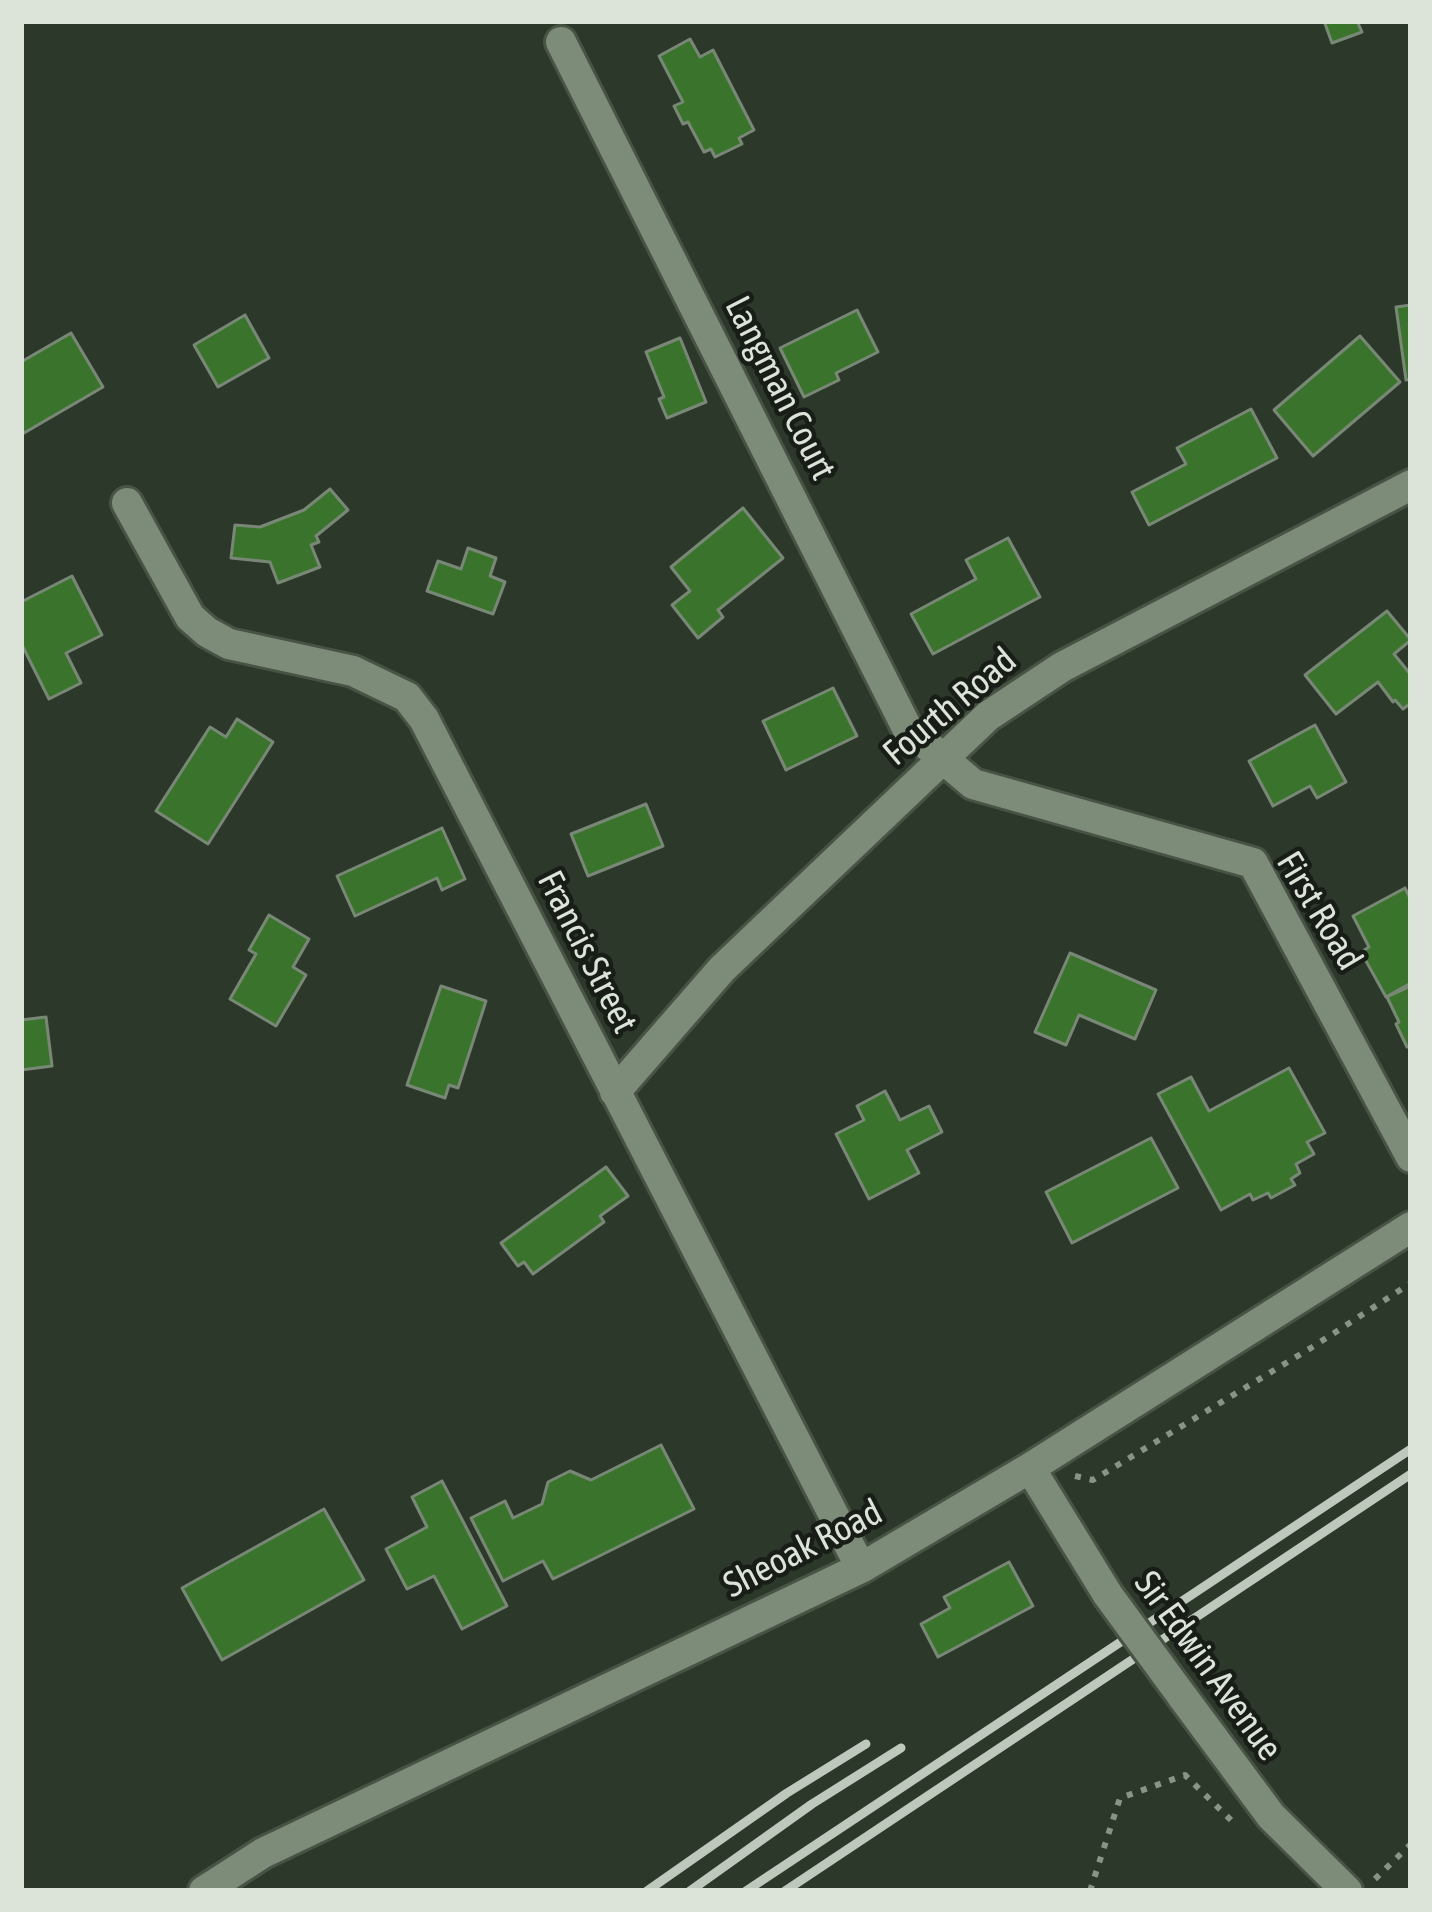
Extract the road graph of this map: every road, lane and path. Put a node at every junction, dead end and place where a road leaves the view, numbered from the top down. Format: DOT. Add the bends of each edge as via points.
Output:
graph roads {
  1 [pos="561,42"];
  2 [pos="1411,485"];
  3 [pos="128,503"];
  4 [pos="943,759"];
  5 [pos="615,1092"];
  6 [pos="1411,1157"];
  7 [pos="1411,1227"];
  8 [pos="1411,1283"];
  9 [pos="1030,1468"];
  10 [pos="861,1568"];
  11 [pos="1270,1816"];
  12 [pos="1411,1844"];
  13 [pos="204,1891"];
  14 [pos="1090,1891"];
  15 [pos="1347,1891"];
  16 [pos="1362,1891"];
  1 -- 4 [label="street, Langman Court" via="908,728"];
  2 -- 4 [label="street, Fourth Road" via="1062,667 988,716"];
  3 -- 5 [label="street, Francis Street" via="190,617 207,632 353,671 406,698 424,719"];
  4 -- 5 [label="street, Fourth Road" via="722,969"];
  4 -- 6 [label="street, First Road" via="973,784 1253,863"];
  5 -- 10 [label="street, Francis Street"];
  7 -- 9 [label="street, Sheoak Road"];
  8 -- 9 [label="path" via="1093,1480"];
  9 -- 10 [label="street, Sheoak Road"];
  9 -- 11 [label="street, Sir Edwin Avenue, bridge" via="1108,1595"];
  10 -- 13 [label="street, Sheoak Road" via="263,1853"];
  11 -- 14 [label="path" via="1247,1834 1185,1775 1120,1798"];
  11 -- 15 [label="street, Sir Edwin Avenue"];
  12 -- 16 [label="path"];
}
